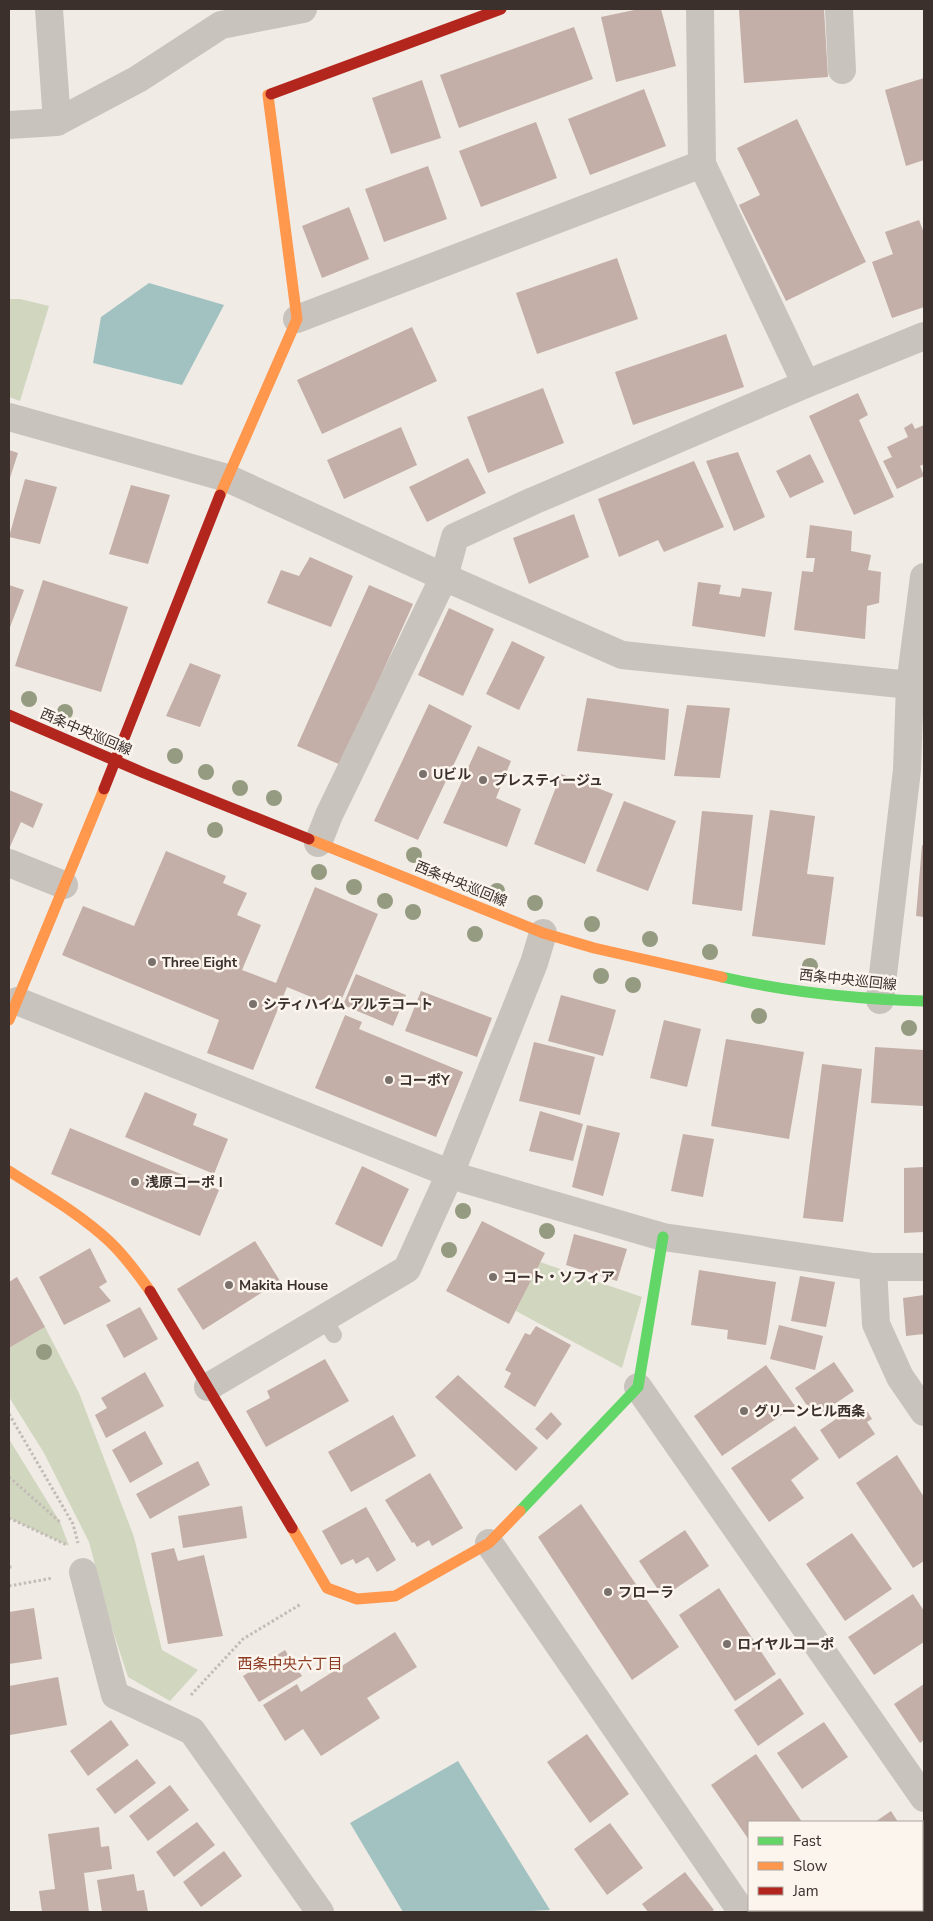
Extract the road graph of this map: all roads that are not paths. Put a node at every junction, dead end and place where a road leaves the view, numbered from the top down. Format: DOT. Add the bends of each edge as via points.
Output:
graph roads {
  1 [pos="50,9"];
  2 [pos="303,9"];
  3 [pos="501,9"];
  4 [pos="700,9"];
  5 [pos="839,9"];
  6 [pos="221,17"];
  7 [pos="842,70"];
  8 [pos="57,122"];
  9 [pos="9,125"];
  10 [pos="702,164"];
  11 [pos="297,319"];
  12 [pos="924,336"];
  13 [pos="806,384"];
  14 [pos="9,417"];
  15 [pos="227,478"];
  16 [pos="444,577"];
  17 [pos="923,595"];
  18 [pos="910,685"];
  19 [pos="9,715"];
  20 [pos="917,729"];
  21 [pos="114,760"];
  22 [pos="916,770"];
  23 [pos="318,843"];
  24 [pos="9,863"];
  25 [pos="64,885"];
  26 [pos="543,933"];
  27 [pos="880,1000"];
  28 [pos="924,1001"];
  29 [pos="13,1011"];
  30 [pos="9,1171"];
  31 [pos="450,1174"];
  32 [pos="663,1237"];
  33 [pos="874,1267"];
  34 [pos="924,1267"];
  35 [pos="638,1386"];
  36 [pos="208,1387"];
  37 [pos="924,1412"];
  38 [pos="489,1543"];
  39 [pos="81,1560"];
  40 [pos="924,1798"];
  41 [pos="320,1912"];
  42 [pos="742,1912"];
  1 -- 8 [label="street"];
  2 -- 6 [label="street"];
  3 -- 11 [label="street" via="268,95"];
  4 -- 10 [label="street"];
  5 -- 7 [label="street"];
  6 -- 8 [label="street" via="138,79"];
  8 -- 9 [label="street"];
  10 -- 11 [label="street"];
  10 -- 13 [label="street"];
  11 -- 15 [label="street"];
  12 -- 13 [label="street"];
  13 -- 16 [label="street" via="455,537"];
  14 -- 15 [label="street"];
  15 -- 16 [label="street"];
  15 -- 21 [label="street"];
  16 -- 18 [label="street" via="622,655"];
  16 -- 23 [label="street"];
  17 -- 18 [label="street"];
  18 -- 20 [label="street"];
  19 -- 21 [label="street, 西条中央巡回線"];
  20 -- 22 [label="street"];
  21 -- 23 [label="street, 西条中央巡回線"];
  21 -- 25 [label="street"];
  22 -- 27 [label="street"];
  23 -- 26 [label="street, 西条中央巡回線"];
  24 -- 25 [label="street"];
  25 -- 29 [label="street"];
  26 -- 27 [label="street, 西条中央巡回線" via="594,948 768,987"];
  26 -- 31 [label="street"];
  27 -- 28 [label="street, 西条中央巡回線"];
  29 -- 31 [label="street"];
  30 -- 36 [label="street" via="83,1219 115,1247 161,1307"];
  31 -- 32 [label="street"];
  31 -- 36 [label="street" via="407,1269 329,1327"];
  32 -- 33 [label="street"];
  32 -- 35 [label="street"];
  33 -- 34 [label="street"];
  33 -- 37 [label="street" via="876,1324 900,1377"];
  35 -- 38 [label="street"];
  35 -- 40 [label="street"];
  36 -- 38 [label="street" via="327,1588 357,1599 395,1596"];
  38 -- 42 [label="street"];
  39 -- 41 [label="street" via="114,1695 192,1731"];
}
